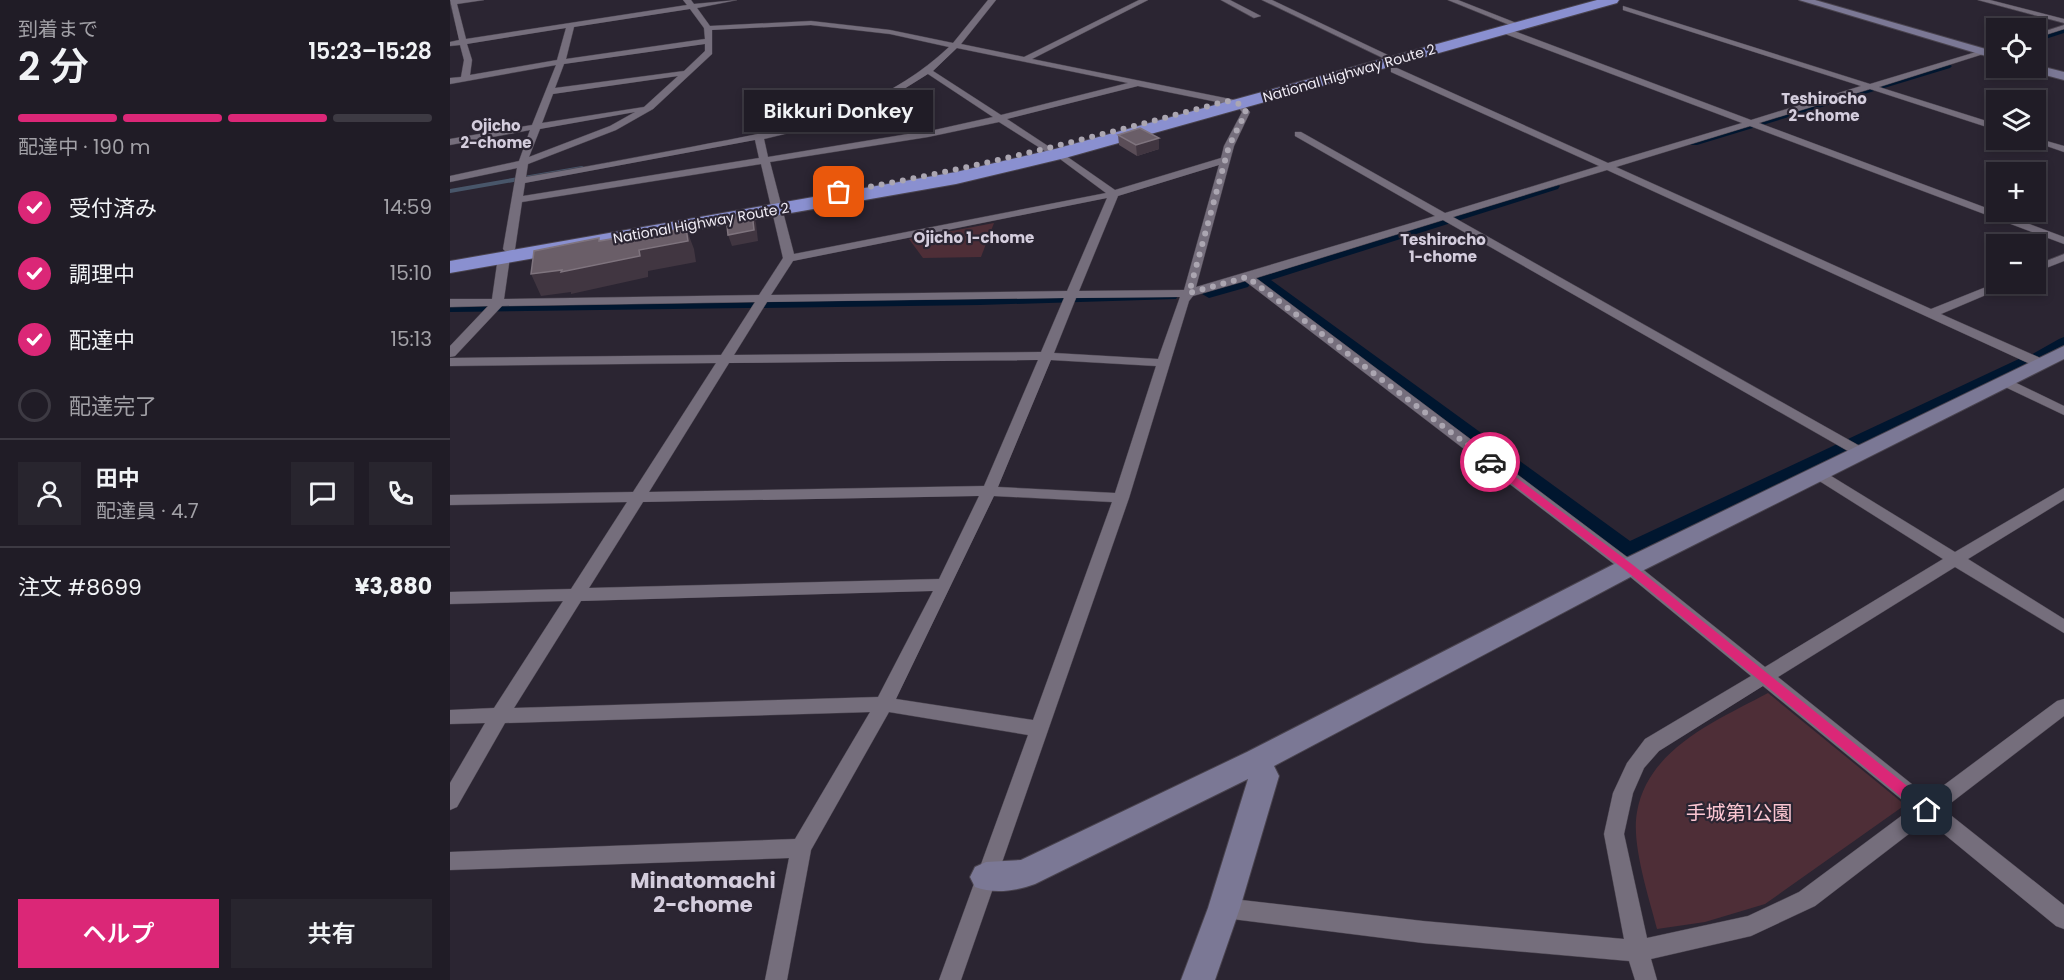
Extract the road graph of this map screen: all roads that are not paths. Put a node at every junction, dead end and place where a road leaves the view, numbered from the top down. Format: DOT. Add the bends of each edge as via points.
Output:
graph roads {
  1 [pos="480,0"];
  2 [pos="733,0"];
  3 [pos="992,0"];
  4 [pos="1144,0"];
  5 [pos="1225,0"];
  6 [pos="1266,0"];
  7 [pos="1452,0"];
  8 [pos="1594,0"];
  9 [pos="1804,0"];
  10 [pos="1982,0"];
  11 [pos="452,2"];
  12 [pos="690,3"];
  13 [pos="1619,4"];
  14 [pos="1257,16"];
  15 [pos="2064,21"];
  16 [pos="571,25"];
  17 [pos="1512,26"];
  18 [pos="2064,27"];
  19 [pos="2046,33"];
  20 [pos="708,34"];
  21 [pos="463,42"];
  22 [pos="450,44"];
  23 [pos="957,45"];
  24 [pos="1986,51"];
  25 [pos="1982,52"];
  26 [pos="1986,53"];
  27 [pos="1026,59"];
  28 [pos="561,62"];
  29 [pos="1391,64"];
  30 [pos="2046,71"];
  31 [pos="928,72"];
  32 [pos="684,73"];
  33 [pos="2064,76"];
  34 [pos="465,79"];
  35 [pos="450,81"];
  36 [pos="1138,82"];
  37 [pos="1870,86"];
  38 [pos="548,92"];
  39 [pos="883,99"];
  40 [pos="1233,103"];
  41 [pos="650,107"];
  42 [pos="998,119"];
  43 [pos="1748,123"];
  44 [pos="1986,124"];
  45 [pos="538,125"];
  46 [pos="928,134"];
  47 [pos="1298,134"];
  48 [pos="759,138"];
  49 [pos="450,142"];
  50 [pos="2046,144"];
  51 [pos="2064,149"];
  52 [pos="1054,152"];
  53 [pos="573,160"];
  54 [pos="765,160"];
  55 [pos="1225,160"];
  56 [pos="523,163"];
  57 [pos="1604,166"];
  58 [pos="450,179"];
  59 [pos="520,181"];
  60 [pos="1114,194"];
  61 [pos="516,200"];
  62 [pos="776,206"];
  63 [pos="1443,216"];
  64 [pos="2064,241"];
  65 [pos="507,253"];
  66 [pos="2064,257"];
  67 [pos="789,258"];
  68 [pos="450,259"];
  69 [pos="2046,265"];
  70 [pos="450,267"];
  71 [pos="1247,277"];
  72 [pos="1986,291"];
  73 [pos="1186,297"];
  74 [pos="1070,300"];
  75 [pos="450,303"];
  76 [pos="757,304"];
  77 [pos="492,308"];
  78 [pos="450,313"];
  79 [pos="1934,313"];
  80 [pos="450,353"];
  81 [pos="1046,357"];
  82 [pos="2053,358"];
  83 [pos="722,361"];
  84 [pos="450,362"];
  85 [pos="1162,363"];
  86 [pos="2006,382"];
  87 [pos="2064,411"];
  88 [pos="1860,452"];
  89 [pos="1818,474"];
  90 [pos="989,491"];
  91 [pos="2064,493"];
  92 [pos="638,496"];
  93 [pos="1121,498"];
  94 [pos="450,500"];
  95 [pos="1954,559"];
  96 [pos="1629,567"];
  97 [pos="944,585"];
  98 [pos="576,594"];
  99 [pos="450,598"];
  100 [pos="2064,627"];
  101 [pos="1765,677"];
  102 [pos="884,704"];
  103 [pos="2064,706"];
  104 [pos="499,716"];
  105 [pos="450,717"];
  106 [pos="1039,729"];
  107 [pos="1257,760"];
  108 [pos="450,801"];
  109 [pos="1927,810"];
  110 [pos="801,848"];
  111 [pos="450,861"];
  112 [pos="986,877"];
  113 [pos="1224,908"];
  114 [pos="2064,919"];
  115 [pos="1638,951"];
  116 [pos="776,980"];
  117 [pos="950,980"];
  118 [pos="1198,980"];
  119 [pos="1646,980"];
  1 -- 11 [label="street"];
  2 -- 12 [label="street"];
  3 -- 23 [label="street"];
  4 -- 27 [label="street"];
  5 -- 14 [label="street"];
  6 -- 29 [label="street"];
  7 -- 17 [label="street"];
  8 -- 17 [label="highway, National Highway Route 2"];
  9 -- 25 [label="street"];
  10 -- 15 [label="street"];
  11 -- 21 [label="street"];
  12 -- 16 [label="street"];
  12 -- 20 [label="street"];
  13 -- 17 [label="highway, National Highway Route 2"];
  13 -- 37 [label="street"];
  16 -- 21 [label="street"];
  16 -- 28 [label="street"];
  17 -- 29 [label="highway, National Highway Route 2"];
  17 -- 40 [label="highway, National Highway Route 2"];
  17 -- 43 [label="street"];
  18 -- 19 [label="street"];
  20 -- 23 [label="street" via="811,23"];
  20 -- 28 [label="street"];
  20 -- 32 [label="street" via="707,56"];
  21 -- 22 [label="street"];
  21 -- 34 [label="street" via="468,60"];
  23 -- 27 [label="street"];
  23 -- 31 [label="street"];
  24 -- 25 [label="street"];
  25 -- 26 [label="street"];
  25 -- 37 [label="street"];
  27 -- 36 [label="street"];
  28 -- 34 [label="street"];
  28 -- 38 [label="street"];
  29 -- 40 [label="highway, National Highway Route 2"];
  29 -- 57 [label="street"];
  30 -- 33 [label="street"];
  31 -- 39 [label="street"];
  31 -- 42 [label="street"];
  32 -- 38 [label="street"];
  32 -- 41 [label="street"];
  34 -- 35 [label="street"];
  36 -- 40 [label="street"];
  36 -- 42 [label="street"];
  37 -- 43 [label="street"];
  37 -- 44 [label="street"];
  38 -- 45 [label="street"];
  39 -- 46 [label="street"];
  39 -- 48 [label="street" via="816,126"];
  40 -- 52 [label="highway, National Highway Route 2"];
  40 -- 55 [label="street" via="1246,112"];
  41 -- 45 [label="street"];
  41 -- 53 [label="street" via="613,128"];
  42 -- 46 [label="street"];
  42 -- 52 [label="street"];
  43 -- 57 [label="street"];
  43 -- 64 [label="street"];
  45 -- 49 [label="street"];
  45 -- 56 [label="street"];
  46 -- 54 [label="street"];
  47 -- 63 [label="street"];
  48 -- 53 [label="street"];
  48 -- 54 [label="street"];
  50 -- 51 [label="street"];
  52 -- 60 [label="street"];
  52 -- 62 [label="highway, National Highway Route 2" via="945,180"];
  53 -- 56 [label="street"];
  53 -- 59 [label="street"];
  54 -- 61 [label="street"];
  54 -- 62 [label="street"];
  55 -- 60 [label="street"];
  55 -- 73 [label="street"];
  56 -- 58 [label="street"];
  56 -- 59 [label="street"];
  57 -- 63 [label="street"];
  57 -- 79 [label="street"];
  59 -- 61 [label="street"];
  60 -- 67 [label="street"];
  60 -- 74 [label="street"];
  61 -- 65 [label="street"];
  62 -- 65 [label="highway, National Highway Route 2"];
  62 -- 67 [label="street"];
  63 -- 71 [label="street"];
  63 -- 88 [label="street"];
  65 -- 68 [label="highway, National Highway Route 2"];
  65 -- 70 [label="highway, National Highway Route 2"];
  65 -- 77 [label="street"];
  66 -- 69 [label="street"];
  67 -- 76 [label="street"];
  71 -- 73 [label="street"];
  71 -- 96 [label="street"];
  72 -- 79 [label="street"];
  73 -- 74 [label="street"];
  73 -- 85 [label="street"];
  74 -- 76 [label="street"];
  74 -- 81 [label="street"];
  75 -- 77 [label="street"];
  76 -- 77 [label="street"];
  76 -- 83 [label="street"];
  77 -- 78 [label="street"];
  77 -- 80 [label="street"];
  79 -- 82 [label="street"];
  81 -- 83 [label="street"];
  81 -- 85 [label="street"];
  81 -- 90 [label="street"];
  82 -- 86 [label="street"];
  83 -- 84 [label="street"];
  83 -- 92 [label="street"];
  85 -- 93 [label="street"];
  86 -- 87 [label="street"];
  86 -- 88 [label="street"];
  88 -- 89 [label="street"];
  89 -- 95 [label="street"];
  89 -- 96 [label="street"];
  90 -- 92 [label="street"];
  90 -- 93 [label="street"];
  90 -- 97 [label="street"];
  91 -- 95 [label="street"];
  92 -- 94 [label="street"];
  92 -- 98 [label="street"];
  93 -- 106 [label="street"];
  95 -- 100 [label="street"];
  95 -- 101 [label="street"];
  96 -- 101 [label="street"];
  96 -- 107 [label="street"];
  97 -- 98 [label="street"];
  97 -- 102 [label="street"];
  98 -- 99 [label="street"];
  98 -- 104 [label="street"];
  101 -- 109 [label="street"];
  101 -- 115 [label="street" via="1652,745 1637,763 1623,793 1614,834"];
  102 -- 104 [label="street"];
  102 -- 106 [label="street"];
  102 -- 110 [label="street"];
  103 -- 109 [label="street"];
  104 -- 105 [label="street"];
  104 -- 108 [label="street"];
  106 -- 112 [label="street"];
  107 -- 112 [label="street" via="1024,874"];
  107 -- 113 [label="street" via="1264,776"];
  109 -- 114 [label="street"];
  109 -- 115 [label="street" via="1788,908 1751,926"];
  110 -- 111 [label="street"];
  110 -- 116 [label="street"];
  112 -- 117 [label="street"];
  113 -- 115 [label="street" via="1423,932"];
  113 -- 118 [label="street"];
  115 -- 119 [label="street"];
}
